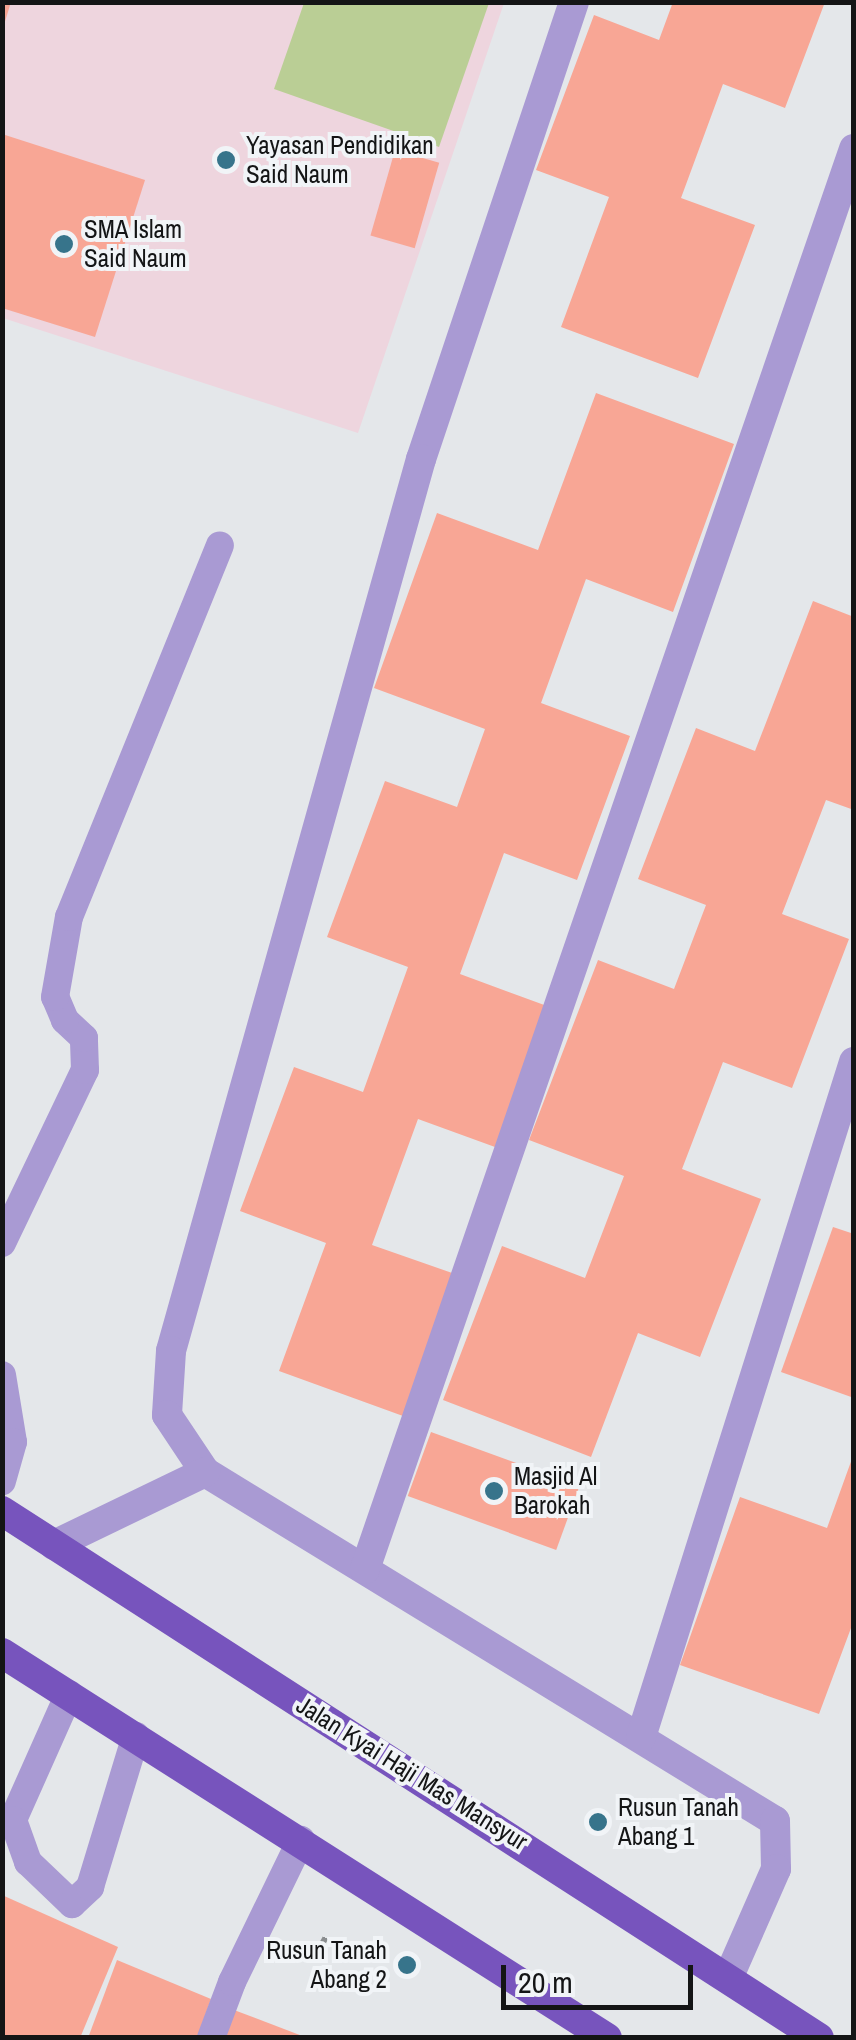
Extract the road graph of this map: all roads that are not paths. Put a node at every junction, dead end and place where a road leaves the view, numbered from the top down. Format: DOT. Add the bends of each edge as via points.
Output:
graph roads {
  1 [pos="574,2"];
  2 [pos="854,149"];
  3 [pos="220,544"];
  4 [pos="854,1062"];
  5 [pos="2,1243"];
  6 [pos="2,1375"];
  7 [pos="205,1472"];
  8 [pos="2,1481"];
  9 [pos="2,1511"];
  10 [pos="54,1546"];
  11 [pos="366,1569"];
  12 [pos="2,1653"];
  13 [pos="69,1694"];
  14 [pos="136,1736"];
  15 [pos="641,1736"];
  16 [pos="302,1840"];
  17 [pos="729,1976"];
  18 [pos="211,2038"];
  19 [pos="607,2038"];
  20 [pos="819,2038"];
  1 -- 7 [label="street" via="420,458 171,1351 167,1415"];
  2 -- 11 [label="street"];
  3 -- 5 [label="lane" via="69,918 55,997 65,1020 84,1038 85,1070"];
  4 -- 15 [label="street"];
  6 -- 8 [label="lane" via="14,1442"];
  7 -- 10 [label="street"];
  7 -- 11 [label="street"];
  9 -- 10 [label="main road, Jalan Kyai Haji Mas Mansyur"];
  10 -- 17 [label="main road, Jalan Kyai Haji Mas Mansyur"];
  11 -- 15 [label="street"];
  12 -- 13 [label="main road"];
  13 -- 14 [label="main road"];
  13 -- 14 [label="lane" via="13,1820 28,1862 72,1904 90,1887"];
  14 -- 16 [label="main road"];
  15 -- 17 [label="street" via="775,1821 776,1868"];
  16 -- 18 [label="lane"];
  16 -- 19 [label="main road"];
  17 -- 20 [label="main road, Jalan Kyai Haji Mas Mansyur"];
}
